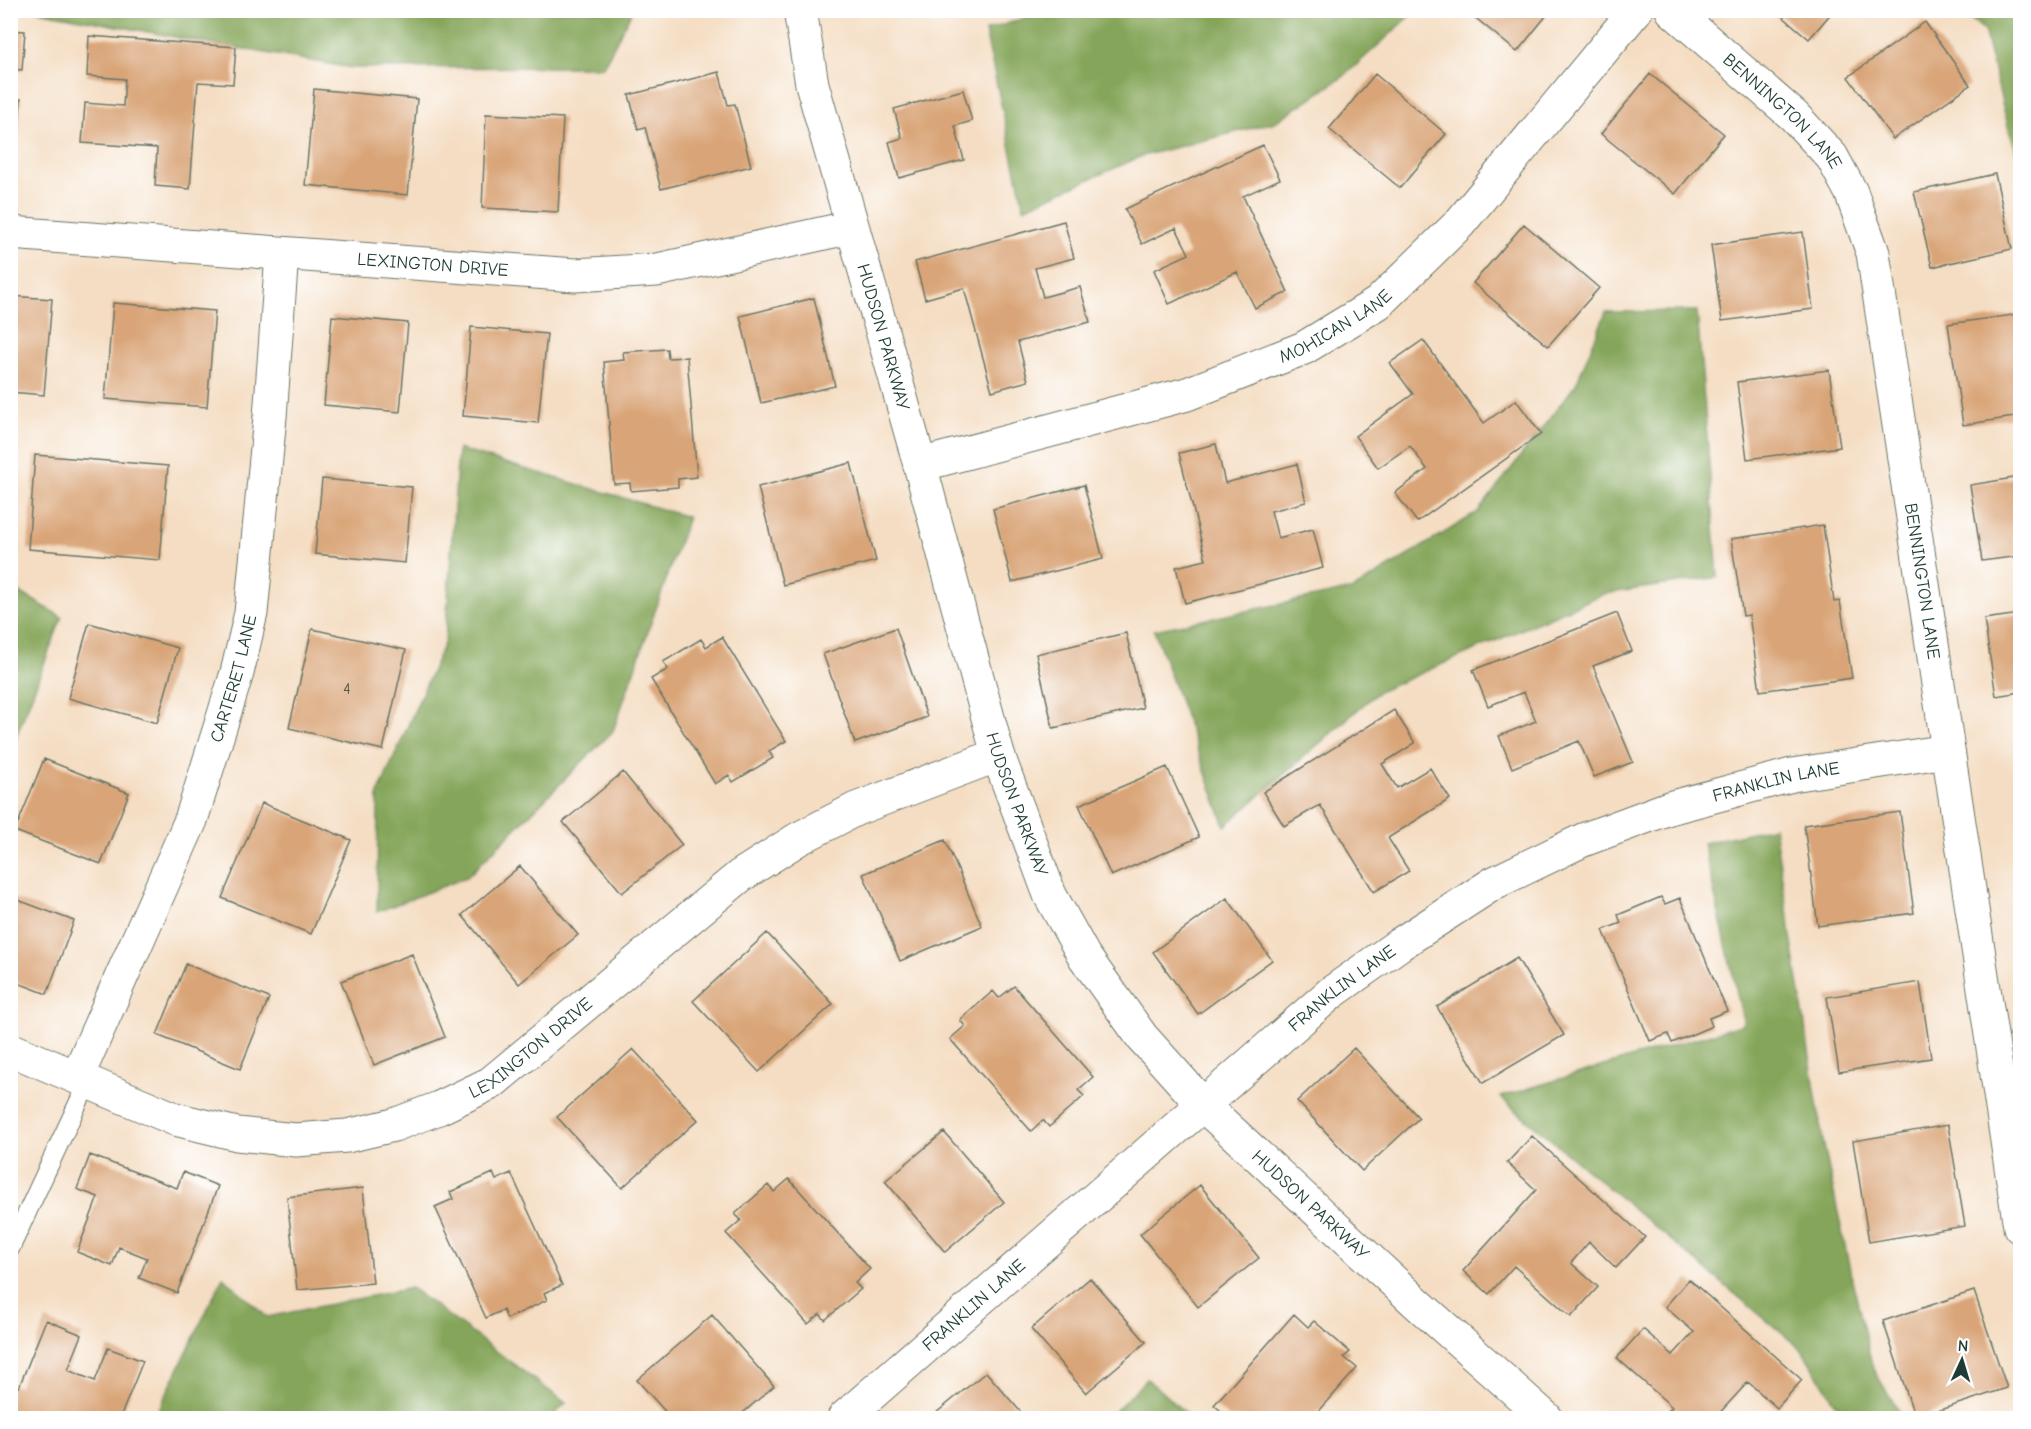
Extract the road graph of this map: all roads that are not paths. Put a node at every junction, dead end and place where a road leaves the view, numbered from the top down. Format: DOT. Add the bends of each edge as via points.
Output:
graph roads {
  1 [pos="800,10"];
  2 [pos="1636,10"];
  3 [pos="1672,10"];
  4 [pos="852,227"];
  5 [pos="10,233"];
  6 [pos="282,254"];
  7 [pos="920,465"];
  8 [pos="1947,751"];
  9 [pos="998,755"];
  10 [pos="10,1049"];
  11 [pos="82,1079"];
  12 [pos="1203,1106"];
  13 [pos="2020,1227"];
  14 [pos="10,1249"];
  15 [pos="846,1418"];
  16 [pos="1546,1419"];
  1 -- 4 [label="street, HUDSON PARKWAY" via="812,84"];
  2 -- 7 [label="street, MOHICAN LANE" via="1459,224 1378,303 1304,348 1187,394"];
  3 -- 8 [label="street, BENNINGTON LANE" via="1794,116 1832,157 1851,192 1873,253"];
  4 -- 6 [label="street, LEXINGTON DRIVE" via="657,270 575,275"];
  4 -- 7 [label="street, HUDSON PARKWAY"];
  5 -- 6 [label="street, LEXINGTON DRIVE"];
  6 -- 11 [label="street, CARTERET LANE" via="251,613 237,673 191,820"];
  7 -- 9 [label="street, HUDSON PARKWAY"];
  8 -- 12 [label="street, FRANKLIN LANE" via="1792,775 1669,808 1583,840 1494,883 1400,944 1331,993"];
  8 -- 13 [label="street, BENNINGTON LANE"];
  9 -- 11 [label="street, LEXINGTON DRIVE" via="856,809 798,839 740,876 491,1083 394,1125 337,1137 296,1140 237,1134 175,1119"];
  9 -- 12 [label="street, HUDSON PARKWAY" via="1050,894 1084,956 1142,1037"];
  10 -- 11 [label="street, LEXINGTON DRIVE"];
  11 -- 14 [label="lane"];
  12 -- 15 [label="street, FRANKLIN LANE"];
  12 -- 16 [label="street, HUDSON PARKWAY"];
}
